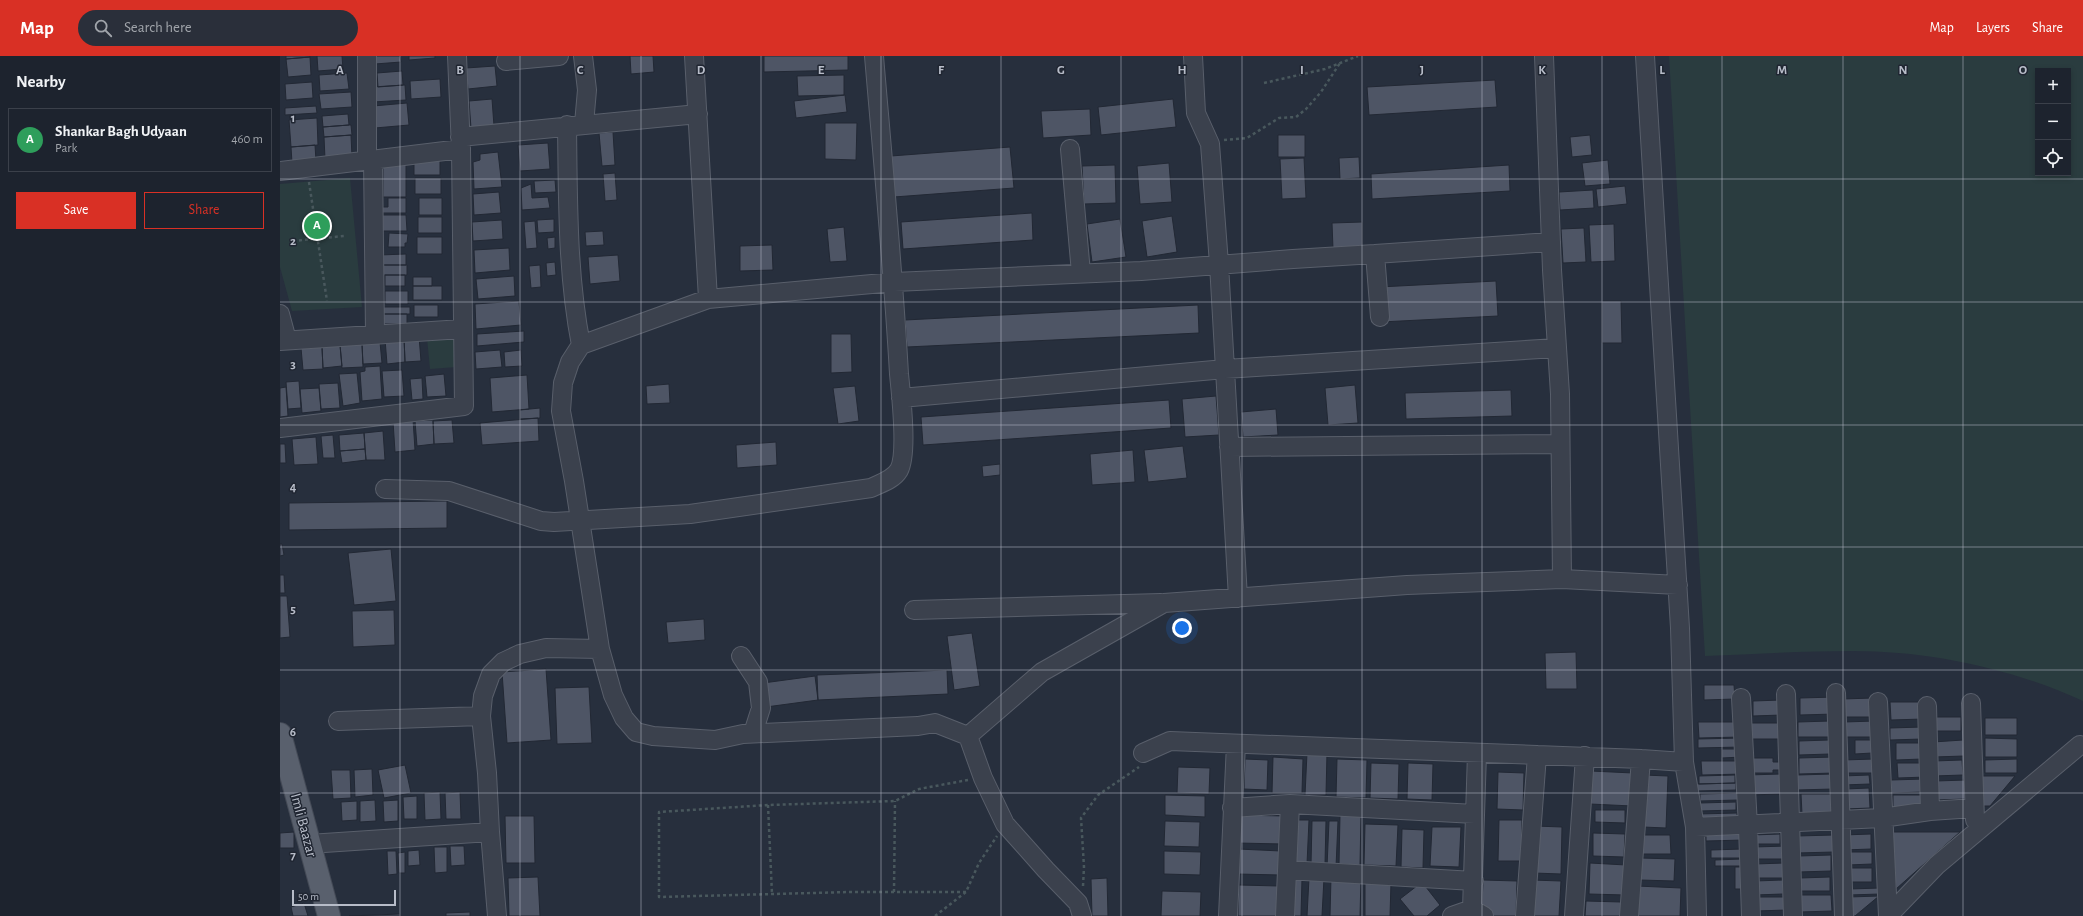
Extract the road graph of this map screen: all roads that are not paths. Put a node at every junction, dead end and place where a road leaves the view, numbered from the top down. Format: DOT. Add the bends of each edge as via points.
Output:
graph roads {
  1 [pos="367,56"];
  2 [pos="457,56"];
  3 [pos="559,56"];
  4 [pos="583,56"];
  5 [pos="694,56"];
  6 [pos="874,56"];
  7 [pos="1193,56"];
  8 [pos="1544,56"];
  9 [pos="1645,56"];
  10 [pos="506,61"];
  11 [pos="698,114"];
  12 [pos="575,124"];
  13 [pos="461,143"];
  14 [pos="1070,149"];
  15 [pos="370,159"];
  16 [pos="280,167"];
  17 [pos="1551,242"];
  18 [pos="1375,254"];
  19 [pos="1219,264"];
  20 [pos="1081,273"];
  21 [pos="894,282"];
  22 [pos="708,299"];
  23 [pos="280,314"];
  24 [pos="1380,317"];
  25 [pos="462,329"];
  26 [pos="375,334"];
  27 [pos="284,341"];
  28 [pos="581,345"];
  29 [pos="1557,348"];
  30 [pos="1225,369"];
  31 [pos="901,398"];
  32 [pos="280,428"];
  33 [pos="1560,444"];
  34 [pos="1229,447"];
  35 [pos="385,489"];
  36 [pos="581,519"];
  37 [pos="1562,579"];
  38 [pos="1678,585"];
  39 [pos="1238,598"];
  40 [pos="1164,602"];
  41 [pos="914,610"];
  42 [pos="600,649"];
  43 [pos="741,656"];
  44 [pos="1836,693"];
  45 [pos="1786,694"];
  46 [pos="1741,698"];
  47 [pos="1878,702"];
  48 [pos="1971,703"];
  49 [pos="1927,706"];
  50 [pos="481,716"];
  51 [pos="338,721"];
  52 [pos="280,734"];
  53 [pos="753,734"];
  54 [pos="968,736"];
  55 [pos="1236,744"];
  56 [pos="2080,745"];
  57 [pos="1476,752"];
  58 [pos="1143,753"];
  59 [pos="1537,755"];
  60 [pos="1585,756"];
  61 [pos="1641,758"];
  62 [pos="1684,762"];
  63 [pos="1290,804"];
  64 [pos="1232,808"];
  65 [pos="1974,808"];
  66 [pos="1930,811"];
  67 [pos="1475,814"];
  68 [pos="1882,818"];
  69 [pos="1839,821"];
  70 [pos="1791,823"];
  71 [pos="1748,826"];
  72 [pos="1695,827"];
  73 [pos="490,832"];
  74 [pos="1977,832"];
  75 [pos="309,844"];
  76 [pos="1287,870"];
  77 [pos="1474,881"];
  78 [pos="1080,909"];
  79 [pos="1478,913"];
  80 [pos="329,916"];
  81 [pos="497,916"];
  82 [pos="1228,916"];
  83 [pos="1285,916"];
  84 [pos="1452,916"];
  85 [pos="1525,916"];
  86 [pos="1574,916"];
  87 [pos="1629,916"];
  88 [pos="1697,916"];
  89 [pos="1751,916"];
  90 [pos="1793,916"];
  91 [pos="1844,916"];
  92 [pos="1888,916"];
  1 -- 15 [label="street"];
  2 -- 13 [label="street"];
  3 -- 10 [label="street"];
  4 -- 12 [label="street" via="587,90"];
  5 -- 11 [label="street"];
  6 -- 21 [label="street"];
  7 -- 19 [label="street" via="1196,113 1210,144"];
  8 -- 17 [label="street"];
  9 -- 38 [label="street"];
  11 -- 12 [label="street"];
  11 -- 22 [label="street"];
  12 -- 13 [label="street"];
  12 -- 28 [label="street" via="570,243 576,318"];
  13 -- 15 [label="street"];
  13 -- 25 [label="street"];
  14 -- 20 [label="street"];
  15 -- 16 [label="street" via="307,168"];
  15 -- 26 [label="street"];
  17 -- 18 [label="street"];
  17 -- 29 [label="street"];
  18 -- 19 [label="street"];
  18 -- 24 [label="street"];
  19 -- 20 [label="street" via="1141,272"];
  19 -- 30 [label="street"];
  20 -- 21 [label="street"];
  21 -- 22 [label="street"];
  21 -- 31 [label="street"];
  22 -- 28 [label="street"];
  23 -- 27 [label="street"];
  25 -- 26 [label="street"];
  25 -- 32 [label="street" via="464,406"];
  26 -- 27 [label="street"];
  28 -- 36 [label="street" via="570,362 563,383 561,411"];
  29 -- 30 [label="street"];
  29 -- 33 [label="street"];
  30 -- 31 [label="street"];
  30 -- 34 [label="street"];
  31 -- 36 [label="street" via="903,453 899,470 892,478 871,488 690,514"];
  33 -- 34 [label="street"];
  33 -- 37 [label="street"];
  34 -- 39 [label="street"];
  35 -- 36 [label="street" via="449,491 541,521"];
  36 -- 42 [label="street"];
  37 -- 38 [label="street"];
  37 -- 39 [label="street" via="1407,585"];
  38 -- 62 [label="street"];
  39 -- 40 [label="street"];
  40 -- 41 [label="street"];
  40 -- 54 [label="street" via="1042,672"];
  42 -- 50 [label="street" via="546,648 520,654 503,662 491,674 483,696"];
  42 -- 53 [label="street" via="613,695 624,718 636,732 653,736 715,740"];
  43 -- 53 [label="street" via="758,682 761,708"];
  44 -- 69 [label="street"];
  45 -- 70 [label="street"];
  46 -- 71 [label="street"];
  47 -- 68 [label="street"];
  48 -- 65 [label="street"];
  49 -- 66 [label="street"];
  50 -- 51 [label="street"];
  50 -- 73 [label="street"];
  52 -- 75 [label="main road, Imli Baazar"];
  53 -- 54 [label="street" via="935,723"];
  54 -- 78 [label="street" via="983,778 1005,824"];
  55 -- 57 [label="street"];
  55 -- 58 [label="street" via="1170,741"];
  55 -- 64 [label="street"];
  56 -- 74 [label="street"];
  57 -- 59 [label="street"];
  57 -- 67 [label="street"];
  59 -- 60 [label="street"];
  59 -- 85 [label="street"];
  60 -- 61 [label="street"];
  60 -- 86 [label="street"];
  61 -- 62 [label="street"];
  61 -- 87 [label="street"];
  62 -- 72 [label="street"];
  63 -- 64 [label="street"];
  63 -- 67 [label="street"];
  63 -- 76 [label="street"];
  64 -- 82 [label="street"];
  65 -- 66 [label="street"];
  65 -- 74 [label="street"];
  66 -- 68 [label="street"];
  67 -- 77 [label="street"];
  68 -- 69 [label="street"];
  68 -- 92 [label="street"];
  69 -- 70 [label="street"];
  69 -- 91 [label="street"];
  70 -- 71 [label="street"];
  70 -- 90 [label="street"];
  71 -- 72 [label="street"];
  71 -- 89 [label="street"];
  72 -- 88 [label="street"];
  73 -- 75 [label="street"];
  73 -- 81 [label="street"];
  74 -- 92 [label="street" via="1938,865"];
  75 -- 80 [label="main road, Imli Baazar"];
  76 -- 77 [label="street"];
  76 -- 83 [label="street"];
  77 -- 79 [label="street"];
  79 -- 84 [label="street"];
}
